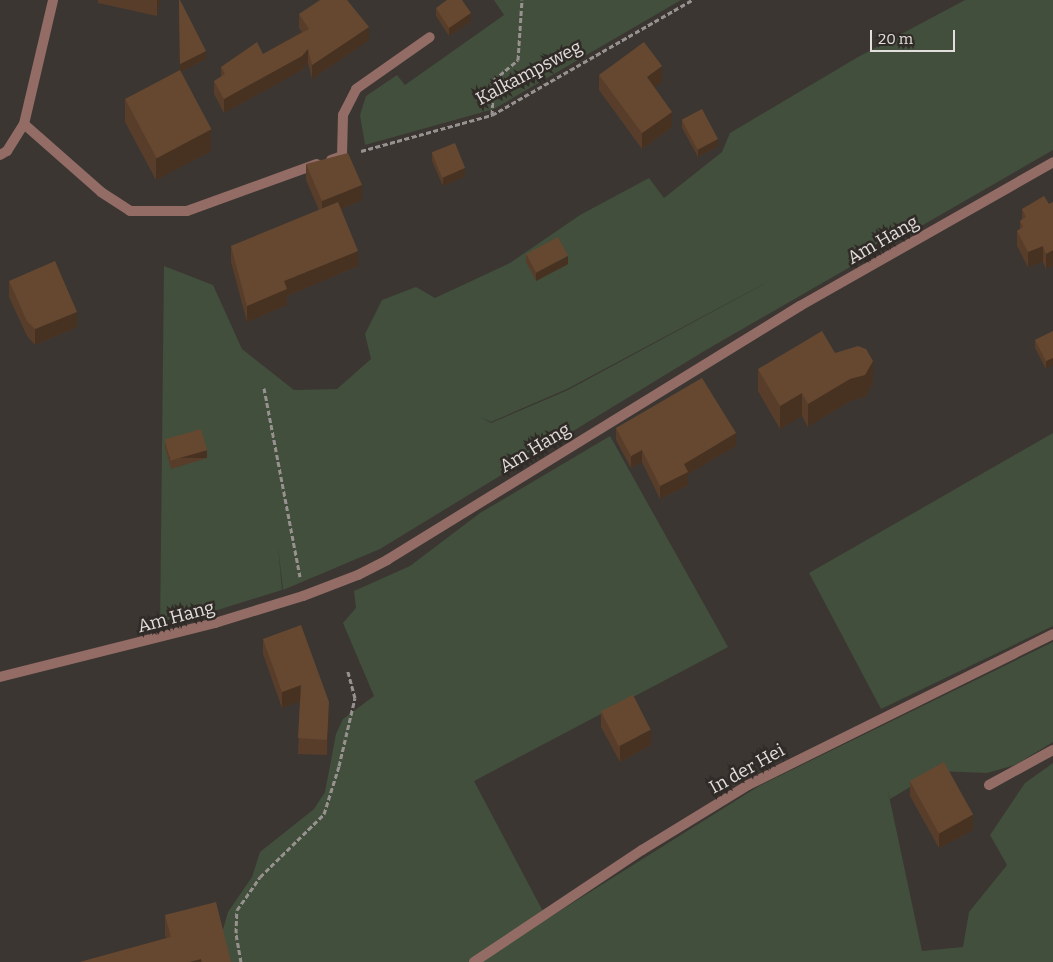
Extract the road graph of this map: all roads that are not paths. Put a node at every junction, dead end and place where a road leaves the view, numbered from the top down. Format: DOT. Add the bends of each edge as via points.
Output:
graph roads {
  1 [pos="53,0"];
  2 [pos="430,37"];
  3 [pos="24,124"];
  4 [pos="0,155"];
  5 [pos="1053,162"];
  6 [pos="1053,634"];
  7 [pos="0,677"];
  8 [pos="1053,750"];
  9 [pos="989,785"];
  10 [pos="474,962"];
  1 -- 3 [label="street"];
  2 -- 3 [label="street" via="356,89 343,115 342,156 187,211 130,211 100,192"];
  3 -- 4 [label="street" via="7,151"];
  5 -- 7 [label="street, Am Hang" via="800,306 387,560 303,596 66,663"];
  6 -- 10 [label="street, In der Hei" via="748,785 642,850"];
  8 -- 9 [label="street"];
}
